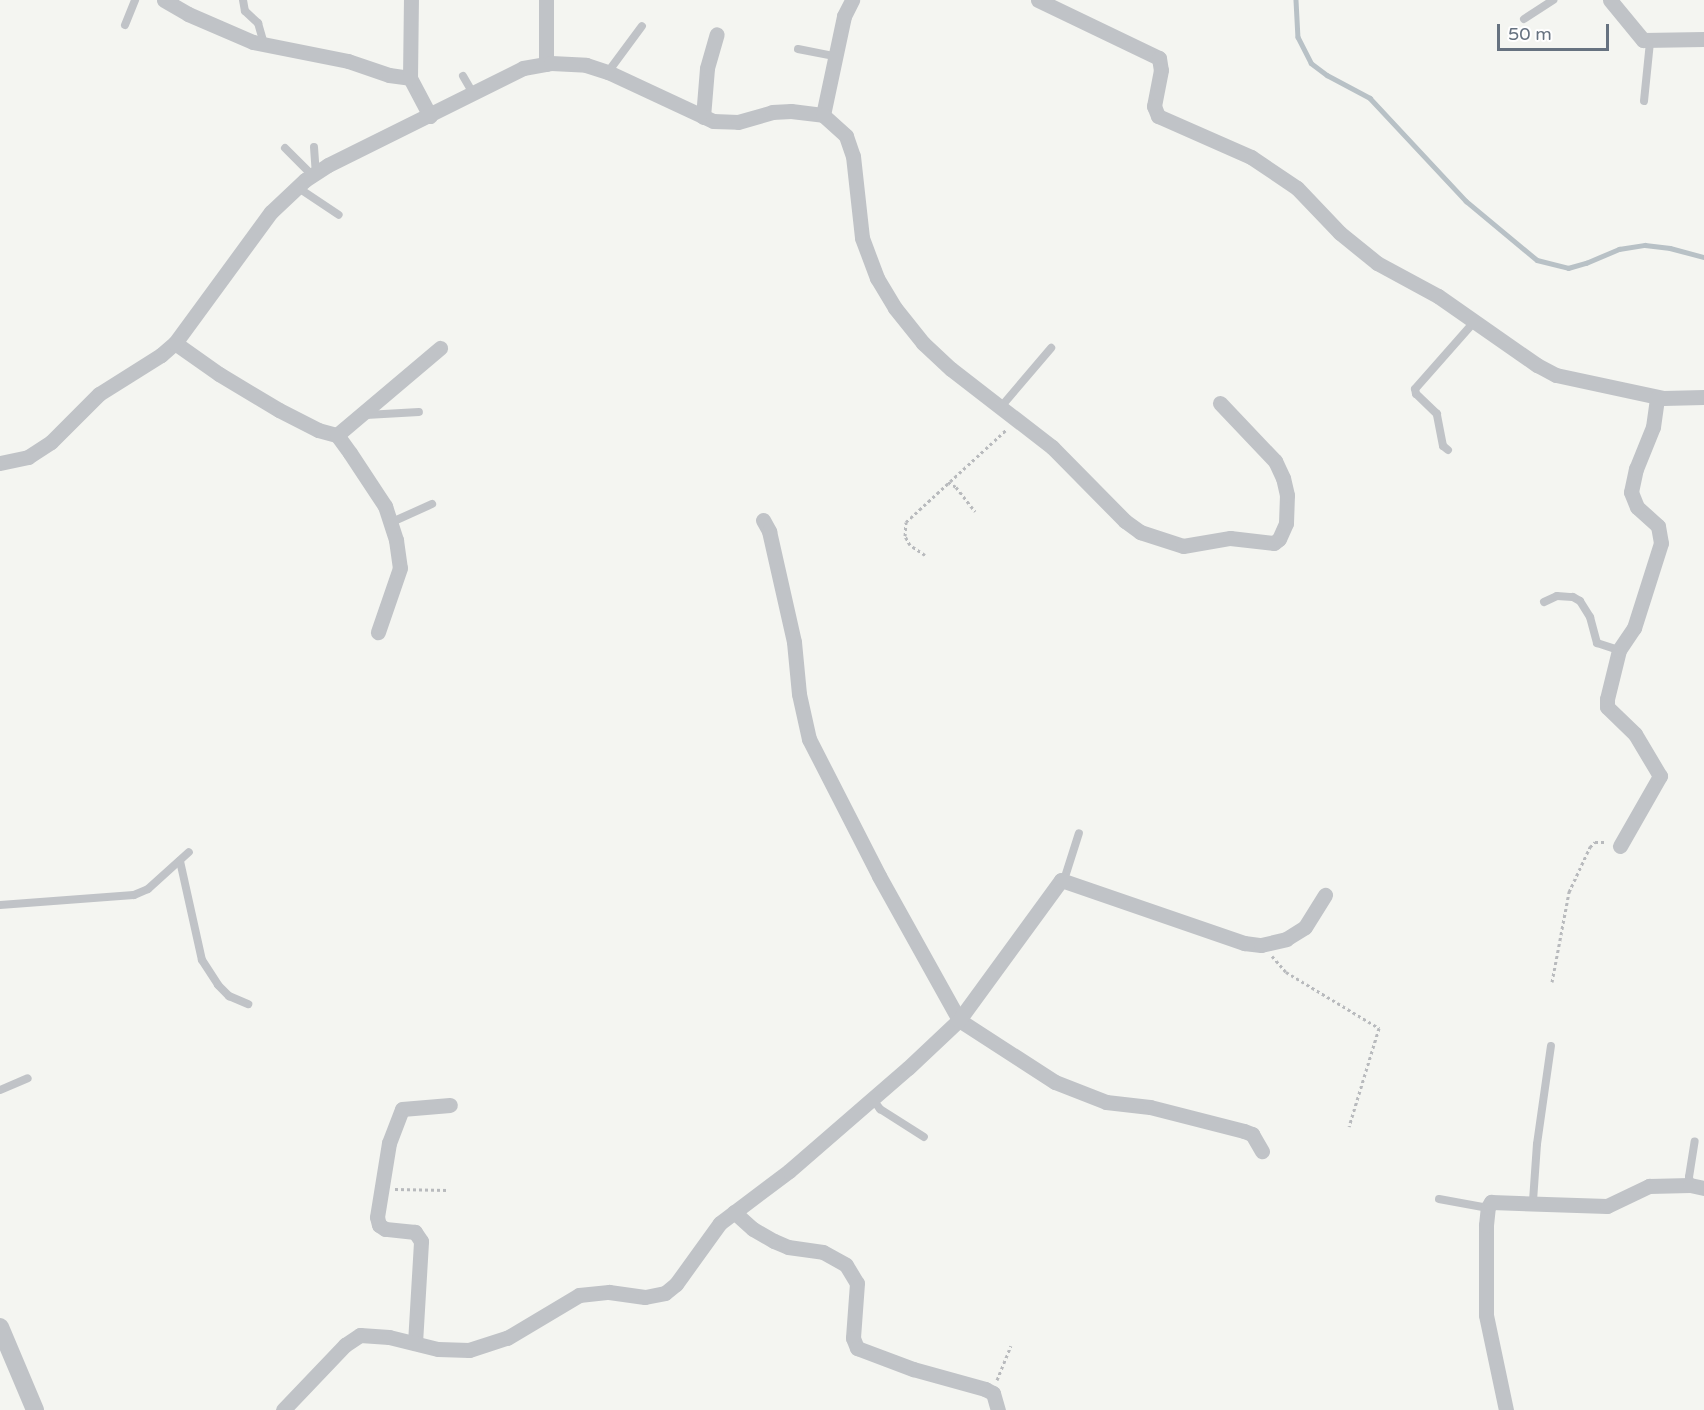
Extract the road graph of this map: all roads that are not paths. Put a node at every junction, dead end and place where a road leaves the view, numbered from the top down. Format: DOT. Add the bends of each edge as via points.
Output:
graph roads {
  1 [pos="135,0"];
  2 [pos="164,0"];
  3 [pos="243,0"];
  4 [pos="411,0"];
  5 [pos="546,0"];
  6 [pos="852,0"];
  7 [pos="1552,0"];
  8 [pos="1610,0"];
  9 [pos="1047,2"];
  10 [pos="1524,19"];
  11 [pos="124,26"];
  12 [pos="642,26"];
  13 [pos="717,34"];
  14 [pos="1704,39"];
  15 [pos="1650,42"];
  16 [pos="264,44"];
  17 [pos="798,50"];
  18 [pos="834,56"];
  19 [pos="546,64"];
  20 [pos="608,72"];
  21 [pos="463,76"];
  22 [pos="410,78"];
  23 [pos="474,94"];
  24 [pos="1644,101"];
  25 [pos="823,115"];
  26 [pos="430,116"];
  27 [pos="703,117"];
  28 [pos="314,147"];
  29 [pos="285,148"];
  30 [pos="314,174"];
  31 [pos="297,187"];
  32 [pos="339,215"];
  33 [pos="1475,321"];
  34 [pos="175,343"];
  35 [pos="440,348"];
  36 [pos="1051,348"];
  37 [pos="1657,397"];
  38 [pos="1704,397"];
  39 [pos="1220,403"];
  40 [pos="1000,408"];
  41 [pos="419,412"];
  42 [pos="361,416"];
  43 [pos="338,435"];
  44 [pos="1448,450"];
  45 [pos="0,463"];
  46 [pos="432,504"];
  47 [pos="763,520"];
  48 [pos="392,522"];
  49 [pos="1544,602"];
  50 [pos="378,632"];
  51 [pos="1619,650"];
  52 [pos="1079,833"];
  53 [pos="1620,846"];
  54 [pos="189,852"];
  55 [pos="180,861"];
  56 [pos="1064,880"];
  57 [pos="1325,895"];
  58 [pos="0,904"];
  59 [pos="248,1004"];
  60 [pos="959,1020"];
  61 [pos="1551,1046"];
  62 [pos="28,1078"];
  63 [pos="0,1090"];
  64 [pos="872,1098"];
  65 [pos="450,1105"];
  66 [pos="924,1137"];
  67 [pos="1695,1141"];
  68 [pos="1262,1151"];
  69 [pos="1697,1186"];
  70 [pos="1439,1199"];
  71 [pos="1533,1202"];
  72 [pos="1488,1208"];
  73 [pos="734,1212"];
  74 [pos="0,1327"];
  75 [pos="415,1343"];
  76 [pos="35,1410"];
  77 [pos="283,1410"];
  78 [pos="998,1410"];
  79 [pos="1506,1410"];
  1 -- 11 [label="lane"];
  2 -- 16 [label="street" via="227,32"];
  3 -- 16 [label="lane" via="245,11 258,23"];
  4 -- 22 [label="street"];
  5 -- 19 [label="street"];
  6 -- 18 [label="street"];
  7 -- 10 [label="lane"];
  8 -- 15 [label="street" via="1634,32"];
  9 -- 33 [label="street" via="1159,58 1161,70 1154,106 1158,116 1251,157 1298,188 1340,233 1377,263"];
  12 -- 20 [label="lane"];
  13 -- 27 [label="street" via="707,68"];
  14 -- 15 [label="street"];
  15 -- 24 [label="lane"];
  16 -- 22 [label="street"];
  17 -- 18 [label="lane"];
  18 -- 25 [label="street"];
  19 -- 20 [label="street" via="586,65"];
  19 -- 23 [label="street" via="523,68"];
  20 -- 27 [label="street"];
  21 -- 23 [label="lane"];
  22 -- 26 [label="street"];
  23 -- 26 [label="street"];
  25 -- 27 [label="street" via="782,112 728,123"];
  25 -- 40 [label="street" via="846,136 853,156 862,238 885,293 923,343"];
  26 -- 30 [label="street"];
  28 -- 30 [label="lane"];
  29 -- 30 [label="lane"];
  30 -- 31 [label="street"];
  31 -- 32 [label="lane"];
  31 -- 34 [label="street" via="271,212"];
  33 -- 37 [label="street" via="1556,375"];
  33 -- 44 [label="lane" via="1415,389 1437,414 1443,446"];
  34 -- 43 [label="street" via="279,410 318,430"];
  34 -- 45 [label="street" via="99,394 51,442 28,457"];
  35 -- 42 [label="street"];
  36 -- 40 [label="lane"];
  37 -- 38 [label="street"];
  37 -- 51 [label="street" via="1653,427 1631,492 1637,507 1658,526 1661,543 1634,628"];
  39 -- 40 [label="street" via="1254,436 1275,461 1283,478 1286,523 1274,543 1230,538 1184,546 1140,532 1125,522 1069,462"];
  41 -- 42 [label="lane"];
  42 -- 43 [label="street"];
  43 -- 48 [label="street"];
  46 -- 48 [label="lane"];
  47 -- 60 [label="street" via="769,531 794,642 799,694 809,739"];
  48 -- 50 [label="street" via="400,568"];
  49 -- 51 [label="lane" via="1557,596 1580,601 1590,617 1597,643"];
  51 -- 53 [label="street" via="1607,707 1635,734 1660,776"];
  52 -- 56 [label="lane"];
  54 -- 55 [label="lane"];
  55 -- 58 [label="lane" via="148,889 134,895"];
  55 -- 59 [label="lane" via="201,960 224,990"];
  56 -- 57 [label="street" via="1244,943 1264,945 1286,939 1305,927"];
  56 -- 60 [label="street" via="1057,883"];
  60 -- 64 [label="street"];
  60 -- 68 [label="street" via="1055,1082 1106,1102 1171,1112 1244,1131 1252,1134"];
  61 -- 71 [label="lane"];
  62 -- 63 [label="lane"];
  64 -- 66 [label="lane" via="880,1109"];
  64 -- 73 [label="street" via="789,1172"];
  65 -- 75 [label="street" via="402,1109 389,1143 376,1217 384,1229 415,1232 422,1241"];
  67 -- 69 [label="lane" via="1689,1177"];
  69 -- 71 [label="street" via="1649,1186 1607,1206"];
  70 -- 72 [label="lane"];
  71 -- 72 [label="street" via="1491,1202"];
  72 -- 79 [label="street" via="1486,1315"];
  73 -- 75 [label="street" via="714,1230 676,1284 665,1293 645,1297 609,1292 579,1295 485,1347 455,1350"];
  73 -- 78 [label="street" via="774,1241 823,1252 846,1265 857,1283 853,1338 856,1348 993,1393"];
  74 -- 76 [label="street"];
  75 -- 77 [label="street" via="360,1335 345,1345"];
}
